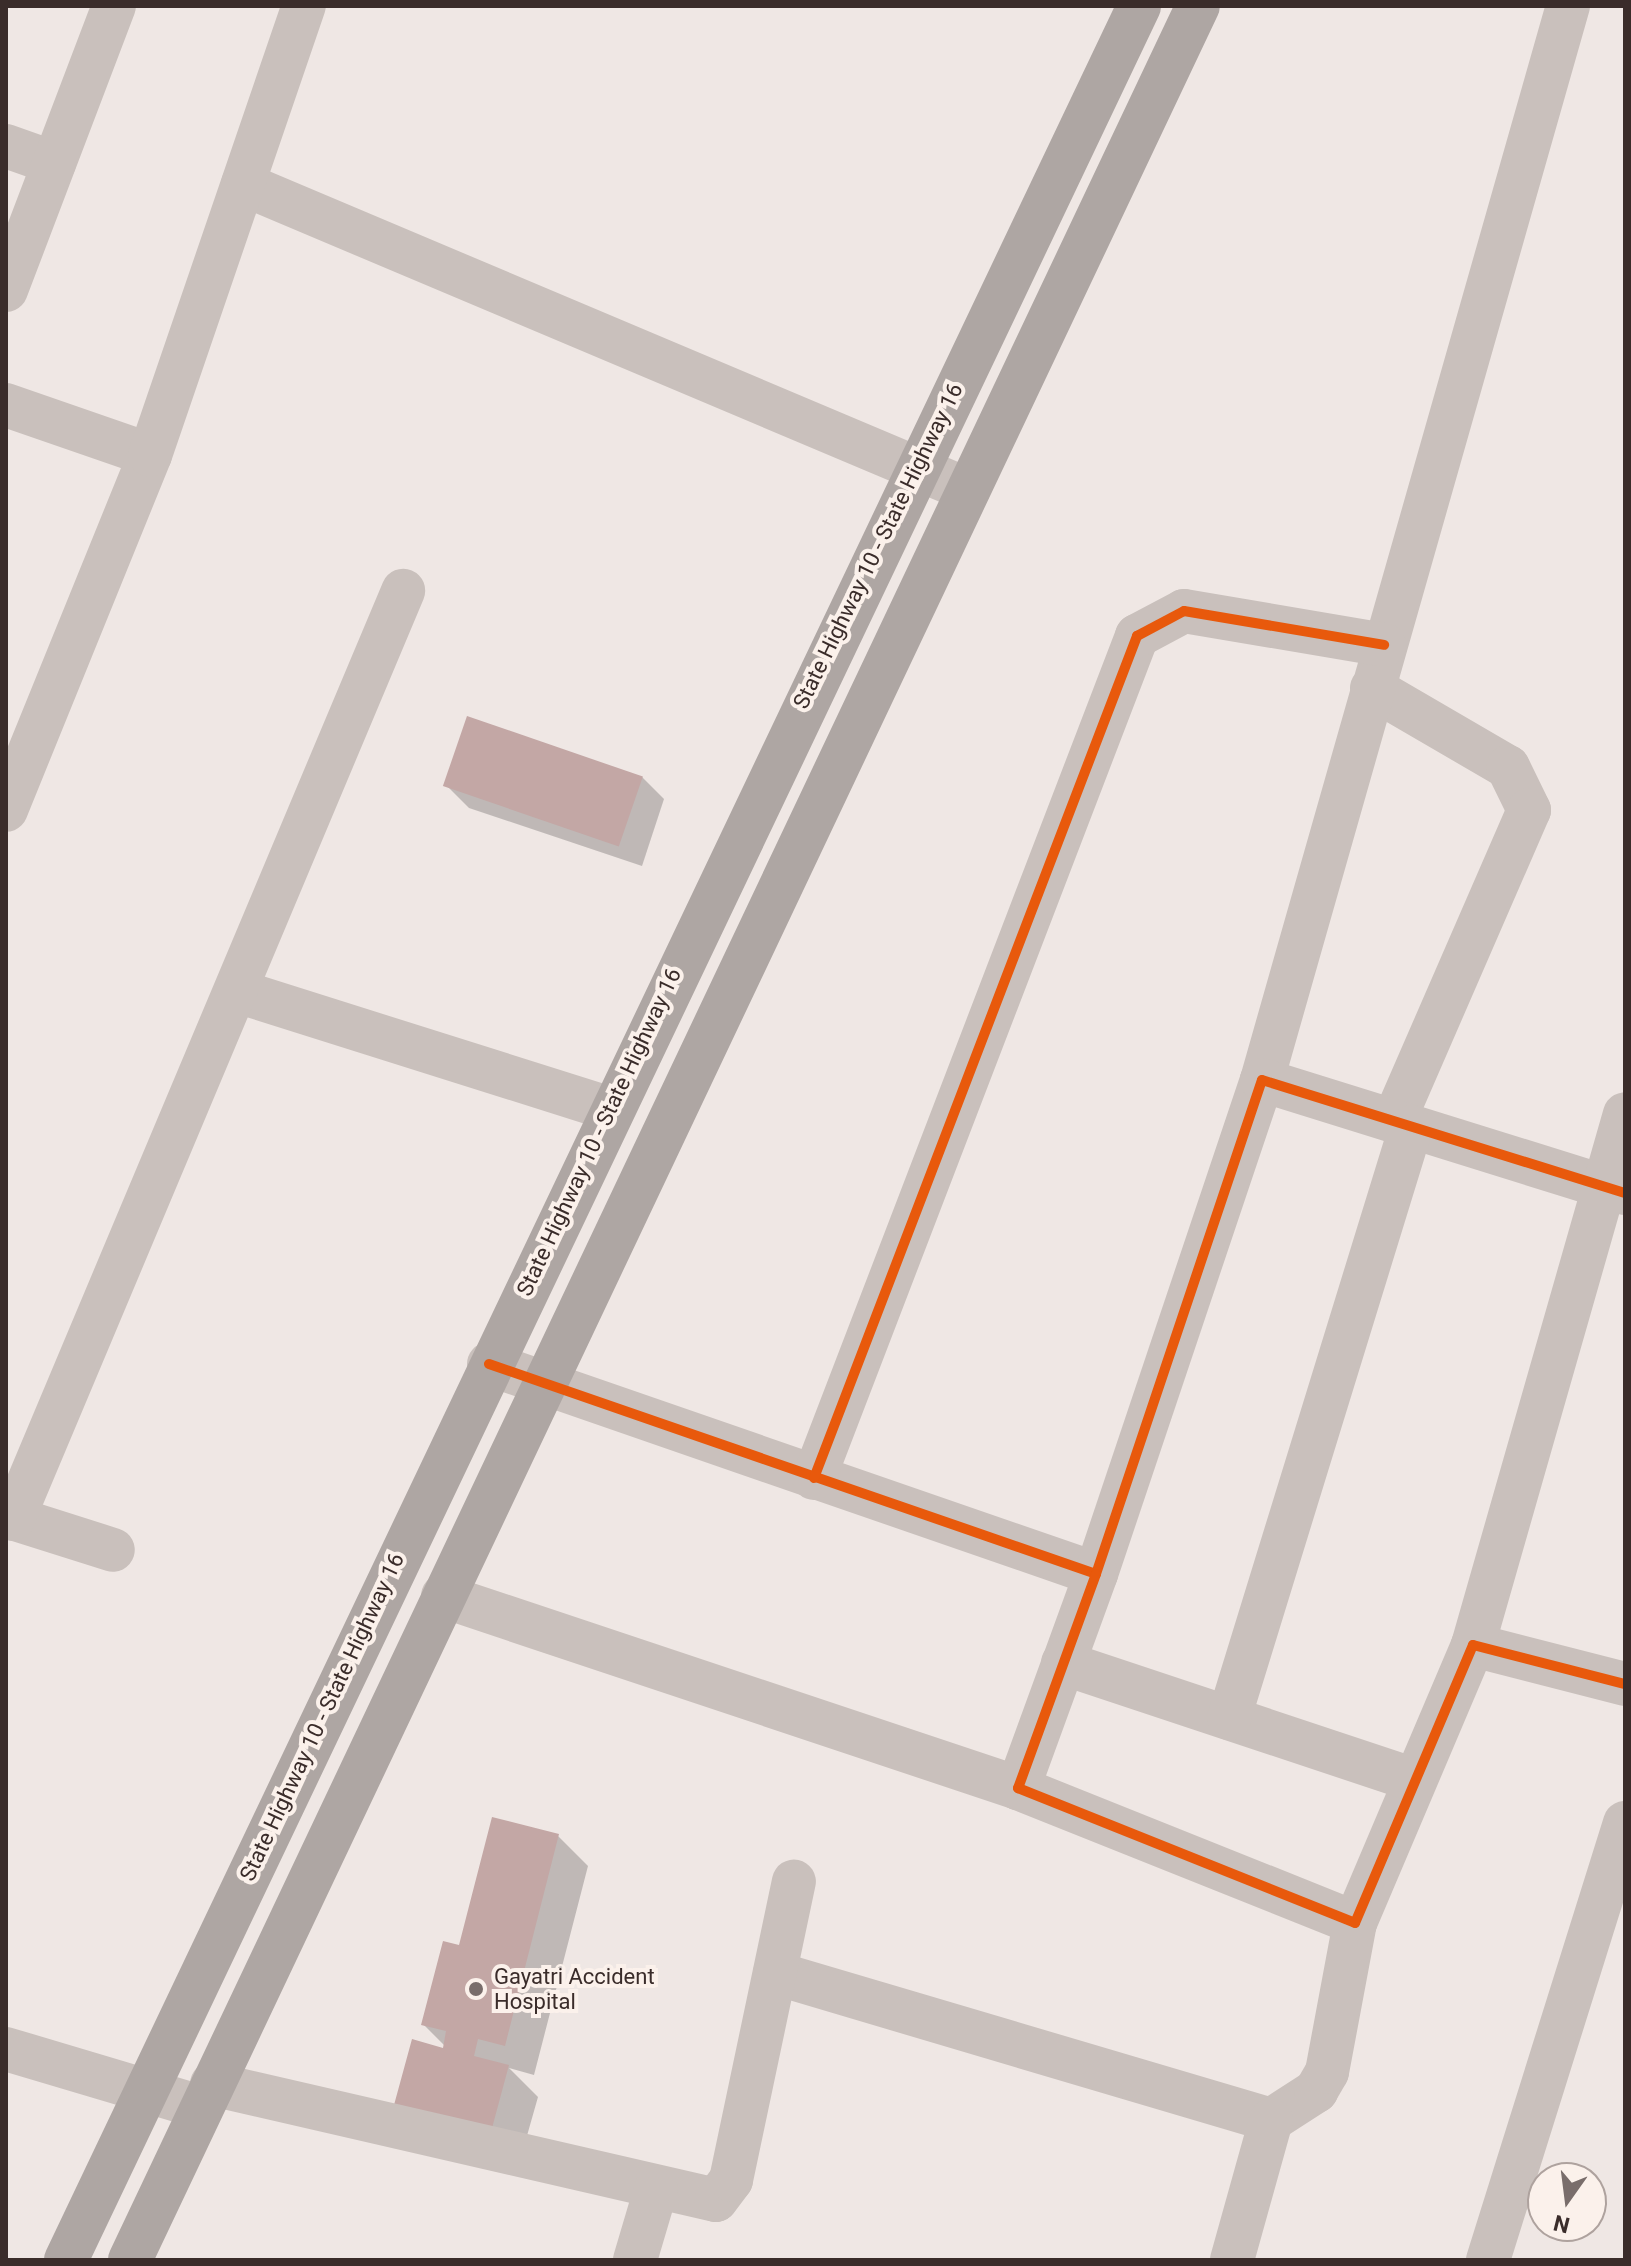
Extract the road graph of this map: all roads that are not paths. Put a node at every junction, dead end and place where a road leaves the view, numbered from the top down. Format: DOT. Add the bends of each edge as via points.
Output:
graph roads {
  1 [pos="114,6"];
  2 [pos="304,6"];
  3 [pos="1139,6"];
  4 [pos="1198,6"];
  5 [pos="1568,6"];
  6 [pos="6,146"];
  7 [pos="54,163"];
  8 [pos="243,184"];
  9 [pos="6,290"];
  10 [pos="6,405"];
  11 [pos="150,455"];
  12 [pos="915,467"];
  13 [pos="968,490"];
  14 [pos="403,591"];
  15 [pos="1384,645"];
  16 [pos="1372,688"];
  17 [pos="6,810"];
  18 [pos="240,992"];
  19 [pos="1262,1080"];
  20 [pos="610,1109"];
  21 [pos="1625,1114"];
  22 [pos="1403,1124"];
  23 [pos="1614,1190"];
  24 [pos="489,1364"];
  25 [pos="542,1386"];
  26 [pos="814,1478"];
  27 [pos="9,1518"];
  28 [pos="113,1550"];
  29 [pos="1096,1574"];
  30 [pos="443,1596"];
  31 [pos="1473,1645"];
  32 [pos="1063,1663"];
  33 [pos="1625,1684"];
  34 [pos="1229,1718"];
  35 [pos="1415,1780"];
  36 [pos="1018,1788"];
  37 [pos="1625,1823"];
  38 [pos="794,1882"];
  39 [pos="1355,1923"];
  40 [pos="775,1973"];
  41 [pos="6,2049"];
  42 [pos="146,2090"];
  43 [pos="207,2096"];
  44 [pos="1271,2120"];
  45 [pos="656,2189"];
  46 [pos="66,2260"];
  47 [pos="130,2260"];
  48 [pos="635,2260"];
  49 [pos="1232,2260"];
  50 [pos="1488,2260"];
  1 -- 7 [label="street"];
  2 -- 8 [label="street"];
  3 -- 12 [label="highway, State Highway 10 - State Highway 16"];
  4 -- 13 [label="highway"];
  5 -- 15 [label="street"];
  6 -- 7 [label="street"];
  7 -- 9 [label="street"];
  8 -- 11 [label="street"];
  8 -- 12 [label="street"];
  10 -- 11 [label="street"];
  11 -- 17 [label="street"];
  12 -- 13 [label="street"];
  12 -- 20 [label="highway, State Highway 10 - State Highway 16"];
  13 -- 25 [label="highway"];
  14 -- 18 [label="street"];
  15 -- 16 [label="street"];
  15 -- 26 [label="street" via="1184,611 1137,636"];
  16 -- 19 [label="street"];
  16 -- 22 [label="street" via="1508,767 1529,810"];
  18 -- 20 [label="street"];
  18 -- 27 [label="street"];
  19 -- 22 [label="street"];
  19 -- 29 [label="street"];
  20 -- 24 [label="highway, State Highway 10 - State Highway 16"];
  21 -- 23 [label="street"];
  22 -- 23 [label="street"];
  22 -- 34 [label="street"];
  23 -- 31 [label="street"];
  24 -- 25 [label="street"];
  24 -- 42 [label="highway, State Highway 10 - State Highway 16"];
  25 -- 26 [label="street"];
  25 -- 30 [label="highway"];
  26 -- 29 [label="street"];
  27 -- 28 [label="street"];
  29 -- 32 [label="street"];
  30 -- 36 [label="street"];
  30 -- 43 [label="highway"];
  31 -- 33 [label="street"];
  31 -- 35 [label="street"];
  32 -- 34 [label="street"];
  32 -- 36 [label="street"];
  34 -- 35 [label="street"];
  35 -- 39 [label="street"];
  36 -- 39 [label="street"];
  37 -- 50 [label="street"];
  38 -- 40 [label="street"];
  39 -- 44 [label="street" via="1327,2072 1307,2099"];
  40 -- 44 [label="street"];
  40 -- 45 [label="street" via="727,2192 702,2200"];
  41 -- 42 [label="street"];
  42 -- 43 [label="street"];
  42 -- 46 [label="highway, State Highway 10 - State Highway 16"];
  43 -- 45 [label="street"];
  43 -- 47 [label="highway"];
  44 -- 49 [label="street"];
  45 -- 48 [label="street"];
}
